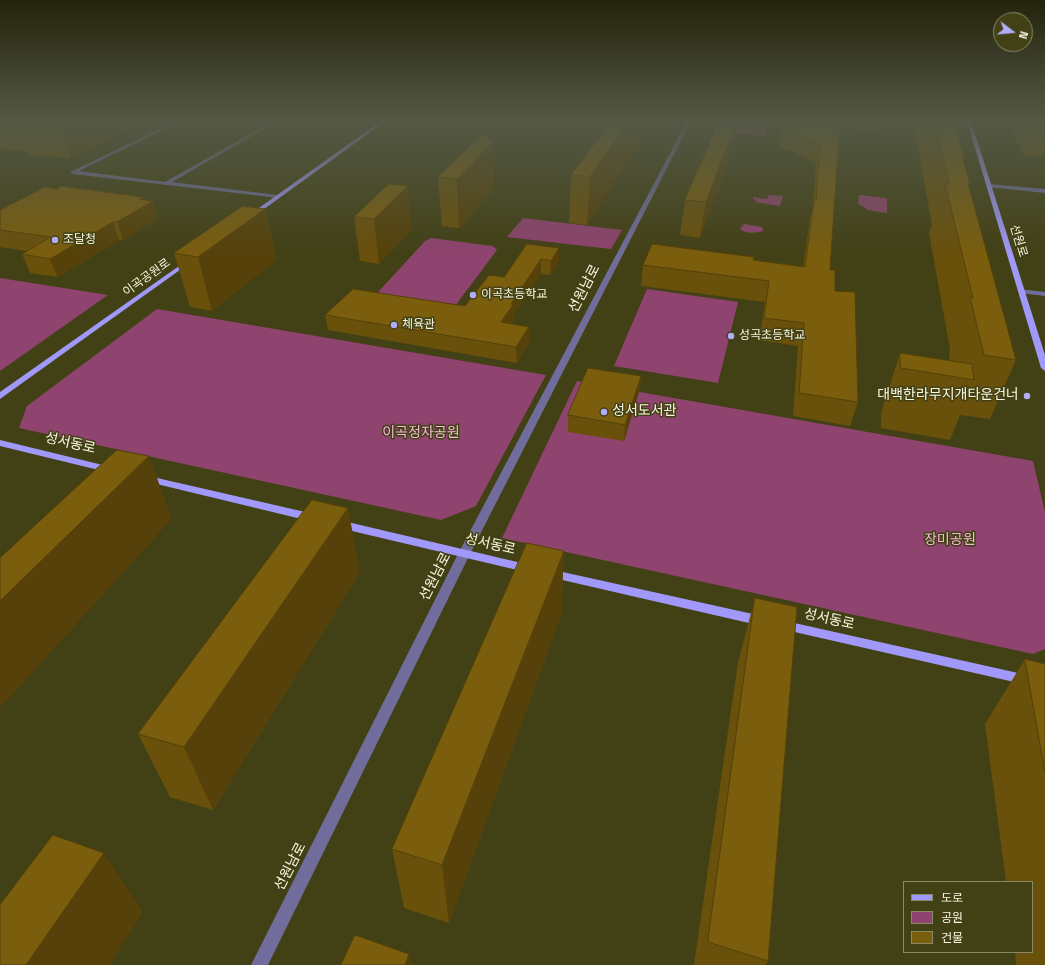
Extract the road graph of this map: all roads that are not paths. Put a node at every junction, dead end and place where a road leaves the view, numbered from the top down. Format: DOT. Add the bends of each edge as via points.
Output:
graph roads {
  1 [pos="85,166"];
  2 [pos="197,166"];
  3 [pos="321,166"];
  4 [pos="666,166"];
  5 [pos="983,166"];
  6 [pos="166,184"];
  7 [pos="989,186"];
  8 [pos="1045,191"];
  9 [pos="277,197"];
  10 [pos="243,222"];
  11 [pos="198,254"];
  12 [pos="1022,291"];
  13 [pos="1045,294"];
  14 [pos="1045,368"];
  15 [pos="0,396"];
  16 [pos="0,443"];
  17 [pos="464,554"];
  18 [pos="1045,684"];
  19 [pos="259,965"];
  1 -- 6 [label="street" via="73,172"];
  2 -- 6 [label="street"];
  3 -- 9 [label="main road"];
  4 -- 17 [label="street, 선원남로"];
  5 -- 7 [label="main road, 선원로"];
  6 -- 9 [label="street"];
  7 -- 8 [label="street"];
  7 -- 12 [label="main road, 선원로"];
  9 -- 10 [label="main road"];
  11 -- 15 [label="main road, 이곡공원로"];
  12 -- 13 [label="street"];
  12 -- 14 [label="main road, 선원로"];
  16 -- 17 [label="main road, 성서동로"];
  17 -- 18 [label="main road, 성서동로"];
  17 -- 19 [label="street, 선원남로"];
}
